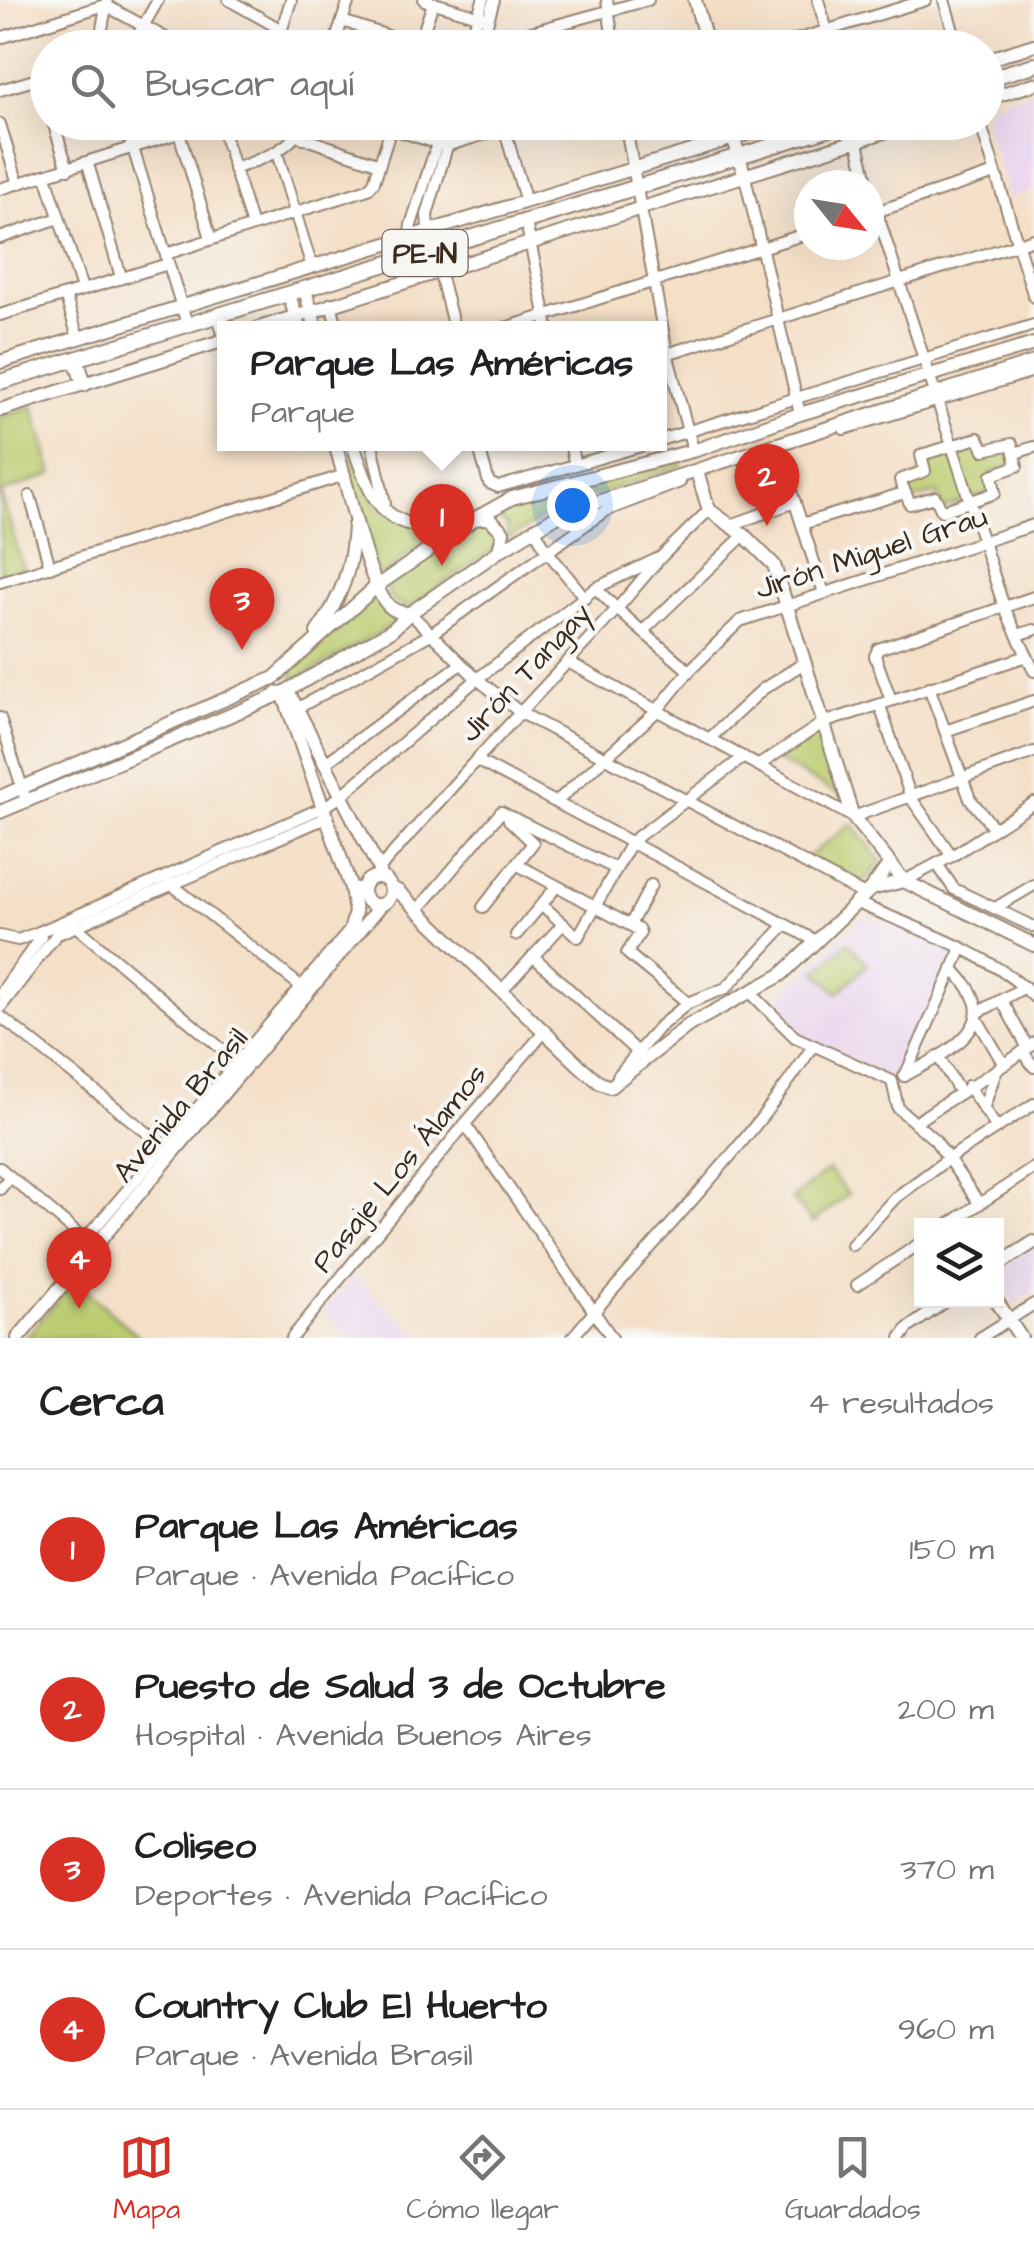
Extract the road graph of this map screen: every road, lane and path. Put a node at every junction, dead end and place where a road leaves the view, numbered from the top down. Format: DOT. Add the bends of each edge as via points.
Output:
graph roads {
  1 [pos="158,0"];
  2 [pos="229,0"];
  3 [pos="291,0"];
  4 [pos="349,0"];
  5 [pos="484,0"];
  6 [pos="494,0"];
  7 [pos="648,0"];
  8 [pos="695,0"];
  9 [pos="818,0"];
  10 [pos="926,0"];
  11 [pos="944,0"];
  12 [pos="429,1"];
  13 [pos="106,2"];
  14 [pos="88,5"];
  15 [pos="607,6"];
  16 [pos="483,17"];
  17 [pos="342,21"];
  18 [pos="144,26"];
  19 [pos="102,30"];
  20 [pos="142,30"];
  21 [pos="151,30"];
  22 [pos="282,30"];
  23 [pos="339,30"];
  24 [pos="368,30"];
  25 [pos="422,30"];
  26 [pos="477,30"];
  27 [pos="482,30"];
  28 [pos="534,30"];
  29 [pos="703,30"];
  30 [pos="827,30"];
  31 [pos="953,30"];
  32 [pos="0,38"];
  33 [pos="1034,45"];
  34 [pos="1004,54"];
  35 [pos="1034,65"];
  36 [pos="1004,74"];
  37 [pos="30,81"];
  38 [pos="1034,84"];
  39 [pos="0,90"];
  40 [pos="1004,93"];
  41 [pos="0,124"];
  42 [pos="59,140"];
  43 [pos="130,140"];
  44 [pos="158,140"];
  45 [pos="181,140"];
  46 [pos="224,140"];
  47 [pos="293,140"];
  48 [pos="310,140"];
  49 [pos="388,140"];
  50 [pos="428,140"];
  51 [pos="442,140"];
  52 [pos="444,140"];
  53 [pos="460,140"];
  54 [pos="508,140"];
  55 [pos="628,140"];
  56 [pos="731,140"];
  57 [pos="734,140"];
  58 [pos="791,140"];
  59 [pos="862,140"];
  60 [pos="985,140"];
  61 [pos="856,142"];
  62 [pos="441,145"];
  63 [pos="132,149"];
  64 [pos="277,153"];
  65 [pos="738,156"];
  66 [pos="88,164"];
  67 [pos="380,164"];
  68 [pos="68,169"];
  69 [pos="234,169"];
  70 [pos="863,170"];
  71 [pos="634,171"];
  72 [pos="995,173"];
  73 [pos="46,176"];
  74 [pos="745,177"];
  75 [pos="18,184"];
  76 [pos="636,187"];
  77 [pos="0,189"];
  78 [pos="526,202"];
  79 [pos="640,209"];
  80 [pos="884,209"];
  81 [pos="296,212"];
  82 [pos="59,218"];
  83 [pos="526,222"];
  84 [pos="252,226"];
  85 [pos="428,232"];
  86 [pos="0,238"];
  87 [pos="211,238"];
  88 [pos="408,238"];
  89 [pos="794,239"];
  90 [pos="1034,239"];
  91 [pos="533,243"];
  92 [pos="1018,244"];
  93 [pos="884,245"];
  94 [pos="760,249"];
  95 [pos="430,251"];
  96 [pos="167,259"];
  97 [pos="406,259"];
  98 [pos="312,267"];
  99 [pos="440,270"];
  100 [pos="121,277"];
  101 [pos="654,282"];
  102 [pos="898,283"];
  103 [pos="82,289"];
  104 [pos="305,290"];
  105 [pos="289,294"];
  106 [pos="65,295"];
  107 [pos="1034,297"];
  108 [pos="182,304"];
  109 [pos="331,304"];
  110 [pos="311,310"];
  111 [pos="0,316"];
  112 [pos="220,316"];
  113 [pos="778,320"];
  114 [pos="221,321"];
  115 [pos="296,321"];
  116 [pos="299,321"];
  117 [pos="314,321"];
  118 [pos="335,321"];
  119 [pos="452,321"];
  120 [pos="547,321"];
  121 [pos="550,321"];
  122 [pos="659,321"];
  123 [pos="1034,325"];
  124 [pos="188,327"];
  125 [pos="78,337"];
  126 [pos="217,338"];
  127 [pos="1034,344"];
  128 [pos="667,353"];
  129 [pos="76,358"];
  130 [pos="924,359"];
  131 [pos="0,362"];
  132 [pos="1034,362"];
  133 [pos="667,366"];
  134 [pos="1034,371"];
  135 [pos="930,377"];
  136 [pos="0,382"];
  137 [pos="84,384"];
  138 [pos="937,397"];
  139 [pos="797,398"];
  140 [pos="0,410"];
  141 [pos="800,414"];
  142 [pos="688,432"];
  143 [pos="667,438"];
  144 [pos="951,445"];
  145 [pos="777,447"];
  146 [pos="1034,448"];
  147 [pos="693,450"];
  148 [pos="338,451"];
  149 [pos="356,451"];
  150 [pos="372,451"];
  151 [pos="480,451"];
  152 [pos="572,451"];
  153 [pos="625,451"];
  154 [pos="1015,453"];
  155 [pos="575,466"];
  156 [pos="698,470"];
  157 [pos="345,475"];
  158 [pos="30,496"];
  159 [pos="907,499"];
  160 [pos="795,502"];
  161 [pos="970,502"];
  162 [pos="386,503"];
  163 [pos="708,510"];
  164 [pos="354,518"];
  165 [pos="476,518"];
  166 [pos="802,524"];
  167 [pos="1034,525"];
  168 [pos="730,526"];
  169 [pos="534,528"];
  170 [pos="744,535"];
  171 [pos="982,542"];
  172 [pos="499,551"];
  173 [pos="547,551"];
  174 [pos="661,557"];
  175 [pos="50,567"];
  176 [pos="0,582"];
  177 [pos="378,585"];
  178 [pos="596,588"];
  179 [pos="824,593"];
  180 [pos="1034,597"];
  181 [pos="585,598"];
  182 [pos="788,605"];
  183 [pos="1004,607"];
  184 [pos="616,610"];
  185 [pos="410,613"];
  186 [pos="644,630"];
  187 [pos="1034,630"];
  188 [pos="430,634"];
  189 [pos="1017,635"];
  190 [pos="303,652"];
  191 [pos="1026,656"];
  192 [pos="568,662"];
  193 [pos="804,663"];
  194 [pos="460,664"];
  195 [pos="689,671"];
  196 [pos="1034,671"];
  197 [pos="276,677"];
  198 [pos="476,679"];
  199 [pos="930,686"];
  200 [pos="285,692"];
  201 [pos="1034,702"];
  202 [pos="886,703"];
  203 [pos="298,708"];
  204 [pos="520,712"];
  205 [pos="656,712"];
  206 [pos="0,718"];
  207 [pos="822,723"];
  208 [pos="945,731"];
  209 [pos="710,739"];
  210 [pos="1034,752"];
  211 [pos="744,757"];
  212 [pos="606,758"];
  213 [pos="476,760"];
  214 [pos="324,764"];
  215 [pos="759,765"];
  216 [pos="960,777"];
  217 [pos="24,794"];
  218 [pos="0,796"];
  219 [pos="340,797"];
  220 [pos="912,798"];
  221 [pos="685,800"];
  222 [pos="556,802"];
  223 [pos="1034,802"];
  224 [pos="0,812"];
  225 [pos="326,812"];
  226 [pos="501,812"];
  227 [pos="853,817"];
  228 [pos="994,828"];
  229 [pos="632,841"];
  230 [pos="952,856"];
  231 [pos="890,863"];
  232 [pos="937,864"];
  233 [pos="518,865"];
  234 [pos="616,869"];
  235 [pos="379,873"];
  236 [pos="904,880"];
  237 [pos="167,881"];
  238 [pos="651,885"];
  239 [pos="1034,885"];
  240 [pos="557,886"];
  241 [pos="391,888"];
  242 [pos="359,890"];
  243 [pos="863,895"];
  244 [pos="381,904"];
  245 [pos="542,904"];
  246 [pos="483,907"];
  247 [pos="595,908"];
  248 [pos="995,908"];
  249 [pos="418,910"];
  250 [pos="563,924"];
  251 [pos="786,924"];
  252 [pos="630,925"];
  253 [pos="64,926"];
  254 [pos="1034,926"];
  255 [pos="350,929"];
  256 [pos="39,932"];
  257 [pos="516,935"];
  258 [pos="0,936"];
  259 [pos="816,941"];
  260 [pos="1034,945"];
  261 [pos="346,947"];
  262 [pos="961,950"];
  263 [pos="533,956"];
  264 [pos="952,968"];
  265 [pos="1025,986"];
  266 [pos="304,988"];
  267 [pos="502,990"];
  268 [pos="750,992"];
  269 [pos="0,994"];
  270 [pos="1034,997"];
  271 [pos="1002,1001"];
  272 [pos="688,1003"];
  273 [pos="0,1012"];
  274 [pos="978,1019"];
  275 [pos="545,1031"];
  276 [pos="813,1046"];
  277 [pos="1028,1048"];
  278 [pos="637,1052"];
  279 [pos="938,1056"];
  280 [pos="236,1060"];
  281 [pos="1000,1067"];
  282 [pos="1034,1067"];
  283 [pos="623,1078"];
  284 [pos="963,1089"];
  285 [pos="1034,1104"];
  286 [pos="984,1108"];
  287 [pos="916,1123"];
  288 [pos="465,1124"];
  289 [pos="997,1128"];
  290 [pos="164,1146"];
  291 [pos="948,1159"];
  292 [pos="0,1168"];
  293 [pos="1034,1168"];
  294 [pos="10,1176"];
  295 [pos="0,1189"];
  296 [pos="979,1204"];
  297 [pos="967,1218"];
  298 [pos="1034,1242"];
  299 [pos="852,1244"];
  300 [pos="914,1247"];
  301 [pos="1004,1261"];
  302 [pos="856,1286"];
  303 [pos="1034,1304"];
  304 [pos="937,1308"];
  305 [pos="1001,1308"];
  306 [pos="596,1313"];
  307 [pos="1009,1320"];
  308 [pos="18,1338"];
  309 [pos="292,1338"];
  310 [pos="572,1338"];
  311 [pos="612,1338"];
  312 [pos="901,1338"];
  313 [pos="980,1338"];
  314 [pos="1021,1338"];
  1 -- 18 [label="street"];
  2 -- 22 [label="street"];
  3 -- 22 [label="street"];
  4 -- 17 [label="street"];
  5 -- 16 [label="street"];
  6 -- 16 [label="street"];
  7 -- 15 [label="street"];
  8 -- 29 [label="main road"];
  9 -- 30 [label="street"];
  10 -- 30 [label="street"];
  11 -- 31 [label="street"];
  12 -- 16 [label="street"];
  12 -- 25 [label="street"];
  13 -- 14 [label="street"];
  13 -- 18 [label="street"];
  13 -- 19 [label="street"];
  14 -- 32 [label="street"];
  15 -- 28 [label="street"];
  16 -- 26 [label="street"];
  16 -- 27 [label="street"];
  17 -- 23 [label="street"];
  17 -- 24 [label="street"];
  18 -- 20 [label="street"];
  18 -- 21 [label="street"];
  33 -- 34 [label="main road"];
  35 -- 36 [label="highway"];
  37 -- 39 [label="street"];
  38 -- 40 [label="main road"];
  41 -- 75 [label="street"];
  42 -- 68 [label="street"];
  43 -- 63 [label="street"];
  44 -- 63 [label="street"];
  45 -- 87 [label="street"];
  46 -- 69 [label="street"];
  47 -- 64 [label="street"];
  48 -- 67 [label="street"];
  49 -- 67 [label="street"];
  50 -- 62 [label="street"];
  51 -- 62 [label="street"];
  52 -- 62 [label="street"];
  53 -- 62 [label="street"];
  54 -- 78 [label="street"];
  55 -- 71 [label="street"];
  56 -- 71 [label="main road"];
  57 -- 65 [label="main road"];
  58 -- 65 [label="highway, PE-1N"];
  59 -- 61 [label="main road"];
  60 -- 72 [label="street"];
  61 -- 70 [label="street"];
  61 -- 74 [label="main road"];
  62 -- 85 [label="street"];
  62 -- 88 [label="street"];
  63 -- 66 [label="street"];
  63 -- 96 [label="street"];
  64 -- 69 [label="street"];
  64 -- 81 [label="street"];
  65 -- 74 [label="main road"];
  65 -- 76 [label="highway, PE-1N"];
  66 -- 68 [label="street"];
  66 -- 100 [label="street"];
  67 -- 81 [label="street" via="368,188"];
  68 -- 73 [label="street"];
  69 -- 84 [label="street"];
  71 -- 76 [label="street"];
  71 -- 78 [label="main road"];
  72 -- 80 [label="street"];
  72 -- 92 [label="street"];
  73 -- 75 [label="street"];
  73 -- 82 [label="street"];
  74 -- 79 [label="main road"];
  74 -- 94 [label="street"];
  75 -- 77 [label="street"];
  76 -- 79 [label="street"];
  76 -- 83 [label="highway, PE-1N"];
  78 -- 85 [label="main road"];
  79 -- 91 [label="main road"];
  79 -- 101 [label="street"];
  81 -- 84 [label="street"];
  81 -- 98 [label="street"];
  82 -- 86 [label="street"];
  82 -- 103 [label="street"];
  83 -- 91 [label="street"];
  83 -- 95 [label="highway, PE-1N"];
  84 -- 87 [label="street"];
  85 -- 88 [label="main road"];
  85 -- 95 [label="street"];
  87 -- 96 [label="street"];
  88 -- 97 [label="street"];
  88 -- 98 [label="main road"];
  89 -- 94 [label="street"];
  90 -- 92 [label="street"];
  91 -- 99 [label="main road"];
  91 -- 120 [label="street"];
  92 -- 102 [label="street"];
  92 -- 107 [label="street"];
  93 -- 102 [label="street"];
  94 -- 101 [label="street"];
  94 -- 113 [label="street"];
  95 -- 97 [label="highway, PE-1N"];
  96 -- 100 [label="street"];
  96 -- 108 [label="street"];
  97 -- 104 [label="highway, PE-1N"];
  98 -- 108 [label="main road"];
  99 -- 109 [label="main road"];
  99 -- 119 [label="street"];
  100 -- 103 [label="street"];
  101 -- 121 [label="street"];
  101 -- 122 [label="street"];
  102 -- 113 [label="street"];
  102 -- 130 [label="street"];
  103 -- 106 [label="street"];
  104 -- 105 [label="highway, PE-1N"];
  104 -- 110 [label="main road"];
  105 -- 112 [label="highway, PE-1N"];
  105 -- 115 [label="main road"];
  106 -- 111 [label="street"];
  106 -- 125 [label="street"];
  108 -- 124 [label="street"];
  108 -- 125 [label="main road"];
  109 -- 110 [label="main road"];
  109 -- 118 [label="street"];
  110 -- 116 [label="main road"];
  110 -- 117 [label="main road"];
  112 -- 114 [label="highway"];
  112 -- 124 [label="highway, PE-1N"];
  113 -- 128 [label="street"];
  113 -- 139 [label="street"];
  123 -- 130 [label="street"];
  124 -- 129 [label="highway, PE-1N"];
  125 -- 131 [label="main road"];
  126 -- 137 [label="main road"];
  127 -- 135 [label="main road"];
  129 -- 136 [label="highway, PE-1N"];
  129 -- 137 [label="highway"];
  130 -- 135 [label="street"];
  130 -- 139 [label="street"];
  132 -- 138 [label="main road"];
  133 -- 142 [label="street"];
  134 -- 138 [label="street"];
  135 -- 138 [label="street"];
  135 -- 141 [label="main road"];
  137 -- 140 [label="main road"];
  138 -- 144 [label="street"];
  138 -- 145 [label="main road"];
  139 -- 141 [label="street"];
  139 -- 142 [label="street"];
  141 -- 147 [label="main road"];
  142 -- 143 [label="street"];
  142 -- 147 [label="street"];
  144 -- 154 [label="street" via="979,438 984,450 1010,442"];
  144 -- 159 [label="street" via="921,455 925,470 900,480"];
  144 -- 161 [label="street"];
  145 -- 156 [label="main road"];
  145 -- 160 [label="street"];
  146 -- 154 [label="street"];
  147 -- 156 [label="main road" via="704,454"];
  147 -- 165 [label="main road" via="512,498"];
  148 -- 157 [label="main road"];
  149 -- 165 [label="main road" via="380,507 394,519 446,525"];
  150 -- 162 [label="street"];
  151 -- 155 [label="street" via="488,484 498,487"];
  152 -- 155 [label="street"];
  153 -- 155 [label="street"];
  154 -- 161 [label="street" via="1016,467 992,475 996,492"];
  156 -- 163 [label="main road"];
  156 -- 169 [label="main road" via="590,502"];
  156 -- 173 [label="street" via="605,510"];
  157 -- 164 [label="main road"];
  157 -- 175 [label="street"];
  158 -- 175 [label="street"];
  159 -- 161 [label="street" via="936,497 942,511"];
  159 -- 166 [label="street"];
  160 -- 166 [label="street"];
  160 -- 168 [label="street"];
  161 -- 171 [label="street"];
  163 -- 168 [label="main road"];
  163 -- 174 [label="street, Jirón Tangay"];
  164 -- 177 [label="main road"];
  164 -- 190 [label="main road" via="344,588"];
  165 -- 172 [label="main road" via="500,526"];
  165 -- 177 [label="main road"];
  166 -- 179 [label="street"];
  167 -- 171 [label="street, Jirón Miguel Grau"];
  168 -- 170 [label="main road"];
  169 -- 172 [label="main road"];
  169 -- 173 [label="street"];
  170 -- 182 [label="main road" via="774,564"];
  170 -- 186 [label="street"];
  171 -- 179 [label="street, Jirón Miguel Grau"];
  171 -- 183 [label="street"];
  172 -- 185 [label="main road"];
  173 -- 181 [label="street"];
  173 -- 188 [label="street"];
  174 -- 178 [label="street"];
  174 -- 184 [label="street, Jirón Tangay"];
  175 -- 176 [label="street"];
  177 -- 185 [label="main road" via="390,608"];
  177 -- 190 [label="main road"];
  178 -- 181 [label="street"];
  178 -- 184 [label="street"];
  179 -- 182 [label="street, Jirón Miguel Grau"];
  180 -- 183 [label="street"];
  181 -- 198 [label="street"];
  182 -- 193 [label="main road"];
  182 -- 195 [label="street, Jirón Miguel Grau" via="740,621"];
  183 -- 189 [label="street"];
  183 -- 202 [label="street" via="875,652"];
  184 -- 186 [label="street"];
  184 -- 192 [label="street, Jirón Tangay"];
  185 -- 188 [label="street"];
  185 -- 200 [label="main road"];
  186 -- 195 [label="street"];
  187 -- 189 [label="street"];
  188 -- 194 [label="street"];
  188 -- 203 [label="street"];
  189 -- 191 [label="street"];
  190 -- 197 [label="main road"];
  191 -- 196 [label="street"];
  191 -- 199 [label="street"];
  192 -- 204 [label="street, Jirón Tangay"];
  192 -- 205 [label="street"];
  193 -- 207 [label="main road"];
  193 -- 209 [label="street" via="763,689"];
  194 -- 198 [label="street"];
  194 -- 214 [label="street"];
  195 -- 205 [label="street, Jirón Miguel Grau"];
  197 -- 200 [label="main road" via="272,688"];
  197 -- 217 [label="main road"];
  198 -- 204 [label="street"];
  198 -- 219 [label="street"];
  199 -- 202 [label="street"];
  199 -- 208 [label="street"];
  200 -- 203 [label="main road"];
  200 -- 217 [label="main road"];
  200 -- 225 [label="main road"];
  201 -- 208 [label="street"];
  202 -- 207 [label="street"];
  202 -- 220 [label="street"];
  203 -- 214 [label="main road"];
  204 -- 212 [label="street"];
  204 -- 213 [label="street, Jirón Tangay"];
  205 -- 209 [label="street"];
  205 -- 212 [label="street, Jirón Miguel Grau"];
  206 -- 217 [label="street"];
  207 -- 215 [label="street"];
  207 -- 227 [label="main road"];
  208 -- 216 [label="street"];
  209 -- 211 [label="street"];
  210 -- 216 [label="street"];
  211 -- 215 [label="street"];
  211 -- 221 [label="street"];
  212 -- 221 [label="street"];
  212 -- 222 [label="street, Jirón Miguel Grau"];
  213 -- 222 [label="street"];
  213 -- 235 [label="street, Jirón Tangay"];
  214 -- 219 [label="main road"];
  215 -- 227 [label="street"];
  216 -- 220 [label="street"];
  216 -- 228 [label="street"];
  217 -- 218 [label="main road"];
  217 -- 224 [label="main road"];
  219 -- 225 [label="street"];
  219 -- 235 [label="main road"];
  220 -- 227 [label="street"];
  220 -- 230 [label="street"];
  221 -- 229 [label="street"];
  221 -- 243 [label="street"];
  222 -- 229 [label="street"];
  223 -- 228 [label="street"];
  225 -- 237 [label="street"];
  225 -- 242 [label="main road"];
  226 -- 233 [label="street" via="533,843"];
  226 -- 234 [label="street"];
  226 -- 249 [label="street"];
  227 -- 231 [label="main road"];
  228 -- 230 [label="street"];
  229 -- 234 [label="street"];
  229 -- 251 [label="street"];
  230 -- 232 [label="street"];
  231 -- 236 [label="main road"];
  231 -- 243 [label="main road"];
  232 -- 236 [label="street"];
  232 -- 248 [label="street" via="950,885"];
  233 -- 240 [label="street"];
  233 -- 246 [label="street"];
  234 -- 247 [label="street"];
  235 -- 241 [label="main road"];
  235 -- 242 [label="main road"];
  236 -- 243 [label="main road"];
  236 -- 260 [label="main road"];
  237 -- 253 [label="street"];
  237 -- 266 [label="street"];
  238 -- 252 [label="street"];
  239 -- 248 [label="street"];
  240 -- 245 [label="street"];
  240 -- 247 [label="street"];
  241 -- 244 [label="main road"];
  241 -- 249 [label="main road"];
  242 -- 244 [label="main road" via="371,904"];
  242 -- 255 [label="main road"];
  243 -- 259 [label="main road"];
  243 -- 262 [label="street"];
  244 -- 261 [label="main road, Avenida Brasil"];
  245 -- 250 [label="street"];
  245 -- 257 [label="street"];
  247 -- 250 [label="street" via="578,937"];
  247 -- 252 [label="street"];
  248 -- 254 [label="street"];
  249 -- 267 [label="main road"];
  250 -- 263 [label="street"];
  251 -- 259 [label="street"];
  251 -- 272 [label="street" via="726,988"];
  252 -- 272 [label="street" via="640,934 627,953"];
  253 -- 256 [label="street"];
  253 -- 273 [label="street"];
  253 -- 280 [label="street"];
  255 -- 261 [label="main road"];
  255 -- 266 [label="street"];
  256 -- 258 [label="street" via="18,940"];
  256 -- 269 [label="street" via="40,942"];
  259 -- 268 [label="main road" via="781,976"];
  261 -- 266 [label="main road, Avenida Brasil"];
  262 -- 264 [label="street"];
  262 -- 265 [label="street"];
  263 -- 267 [label="street"];
  263 -- 278 [label="street"];
  264 -- 274 [label="street" via="976,1000"];
  264 -- 279 [label="street" via="904,1076"];
  265 -- 270 [label="street"];
  265 -- 271 [label="street"];
  266 -- 280 [label="street"];
  266 -- 308 [label="main road, Avenida Brasil"];
  267 -- 275 [label="main road"];
  268 -- 276 [label="street" via="790,1034"];
  268 -- 283 [label="main road" via="689,1026"];
  271 -- 274 [label="street"];
  271 -- 277 [label="street"];
  272 -- 278 [label="street"];
  273 -- 290 [label="street"];
  274 -- 279 [label="street" via="966,1037"];
  274 -- 281 [label="street"];
  275 -- 283 [label="main road" via="606,1087"];
  275 -- 288 [label="street, Pasaje Los Álamos"];
  276 -- 287 [label="street" via="894,1084 898,1108"];
  276 -- 306 [label="street"];
  277 -- 281 [label="street"];
  277 -- 282 [label="street"];
  278 -- 283 [label="street" via="618,1076"];
  279 -- 284 [label="street"];
  280 -- 290 [label="street"];
  281 -- 284 [label="street"];
  281 -- 286 [label="street"];
  284 -- 286 [label="street"];
  284 -- 287 [label="street"];
  285 -- 289 [label="street"];
  286 -- 289 [label="street"];
  287 -- 291 [label="street"];
  288 -- 306 [label="street"];
  288 -- 309 [label="street, Pasaje Los Álamos"];
  289 -- 291 [label="street"];
  290 -- 294 [label="street" via="87,1236"];
  291 -- 296 [label="street"];
  291 -- 299 [label="street" via="895,1198"];
  292 -- 294 [label="street"];
  293 -- 296 [label="street"];
  294 -- 295 [label="street"];
  296 -- 297 [label="street"];
  298 -- 301 [label="main road"];
  300 -- 302 [label="street"];
  303 -- 307 [label="street"];
  304 -- 312 [label="street"];
  305 -- 307 [label="main road"];
  306 -- 310 [label="street"];
  306 -- 311 [label="street"];
  307 -- 313 [label="street"];
  307 -- 314 [label="main road"];
}
